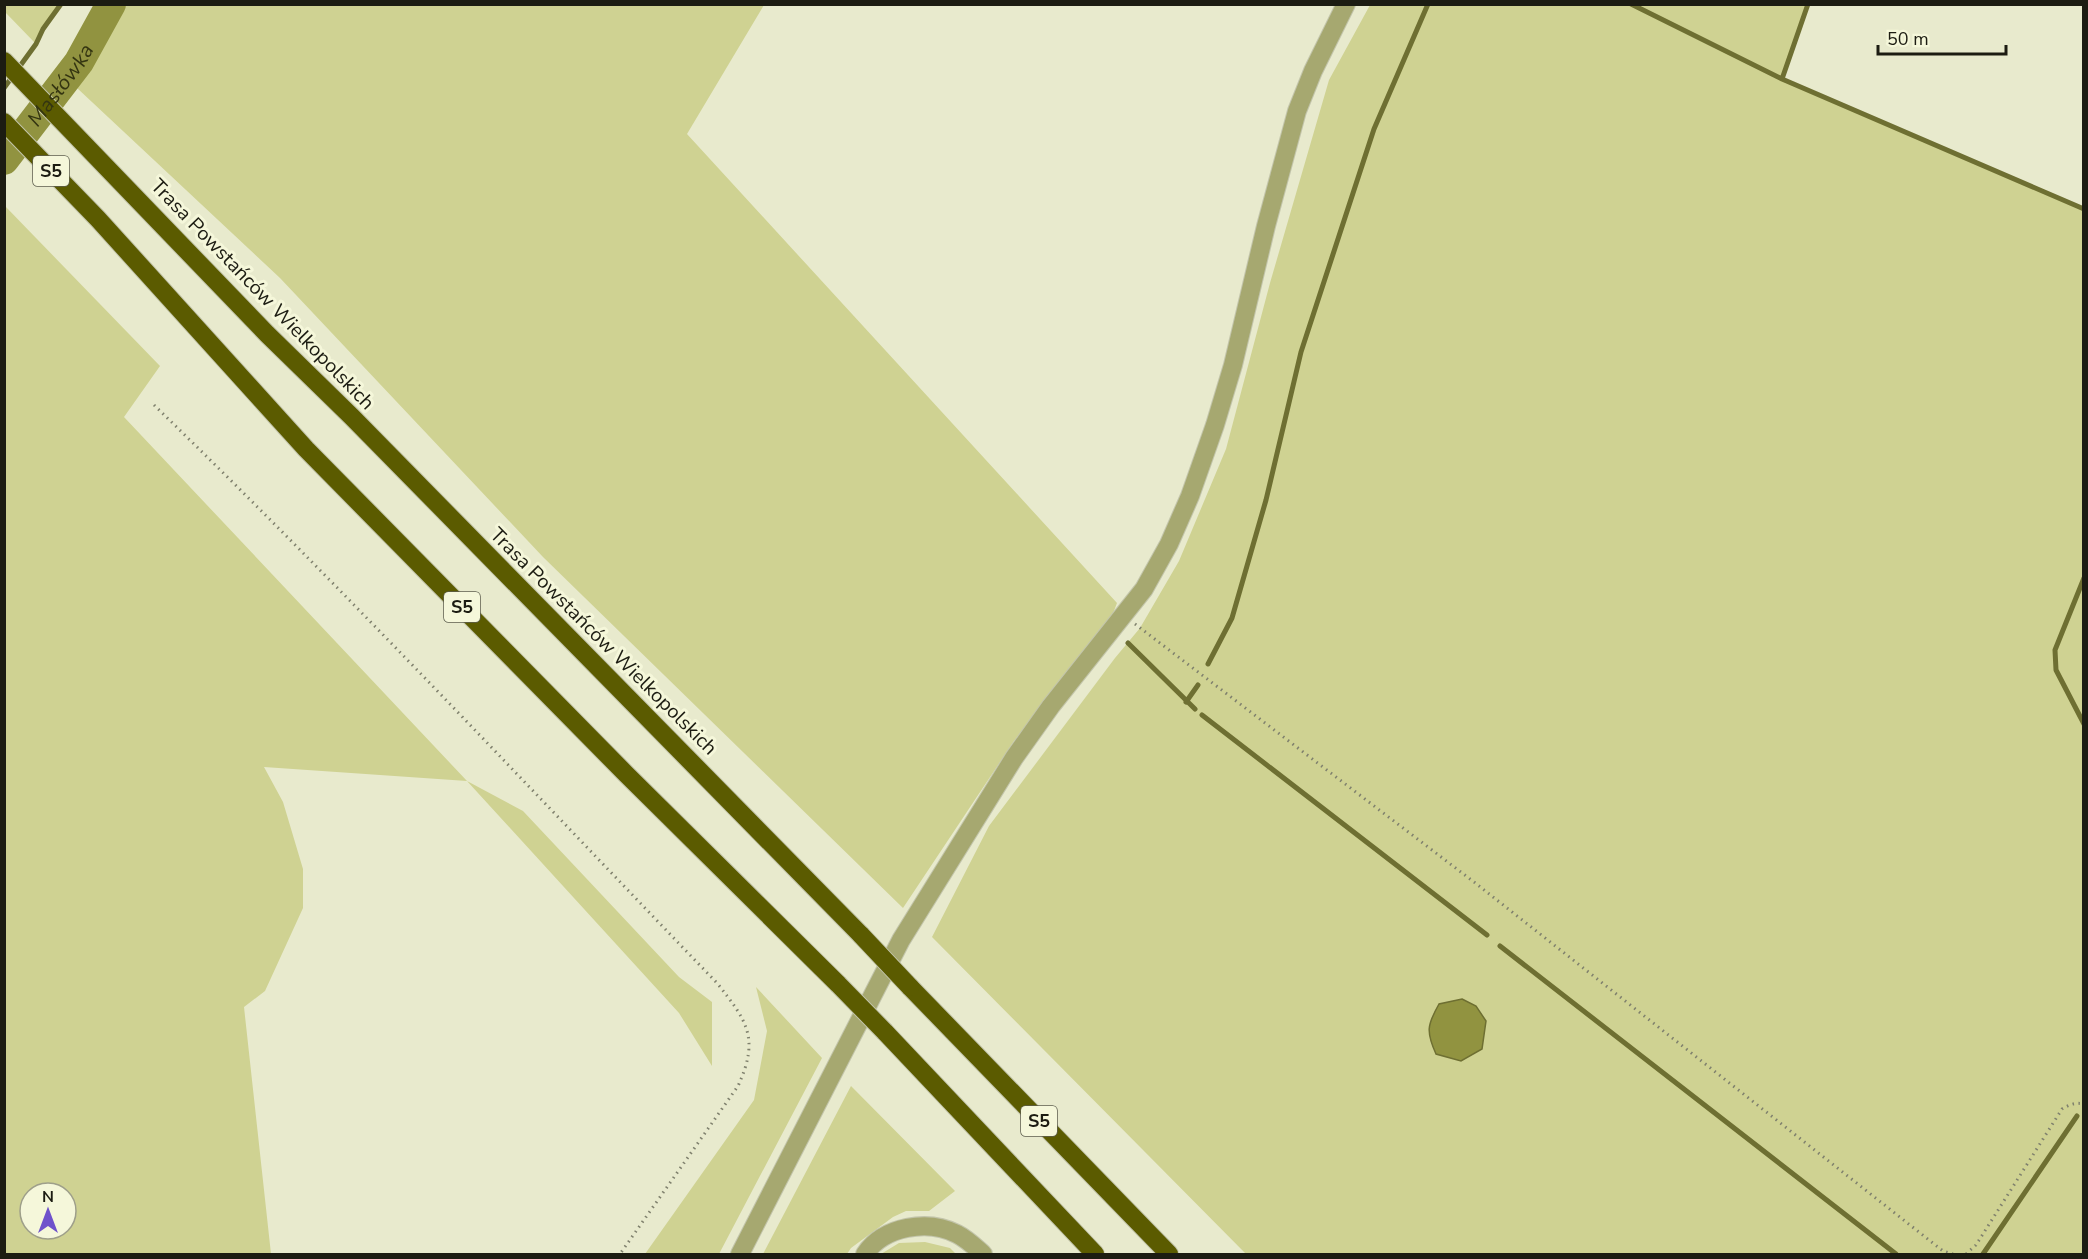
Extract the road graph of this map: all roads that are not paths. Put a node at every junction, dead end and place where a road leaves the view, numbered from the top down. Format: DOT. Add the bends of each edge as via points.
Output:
graph roads {
  1 [pos="1346,4"];
  2 [pos="4,61"];
  3 [pos="4,122"];
  4 [pos="740,1254"];
  5 [pos="865,1254"];
  6 [pos="983,1254"];
  7 [pos="1095,1254"];
  8 [pos="1169,1254"];
  1 -- 4 [label="street" via="1297,111 1233,365 1190,496 1169,544 1144,589 1014,758 901,940"];
  2 -- 8 [label="highway, Trasa Powstańców Wielkopolskich / S5, bridge"];
  3 -- 7 [label="highway, S5, bridge" via="98,219 306,449 838,984"];
  5 -- 6 [label="street" via="882,1238 913,1227 949,1230"];
}
